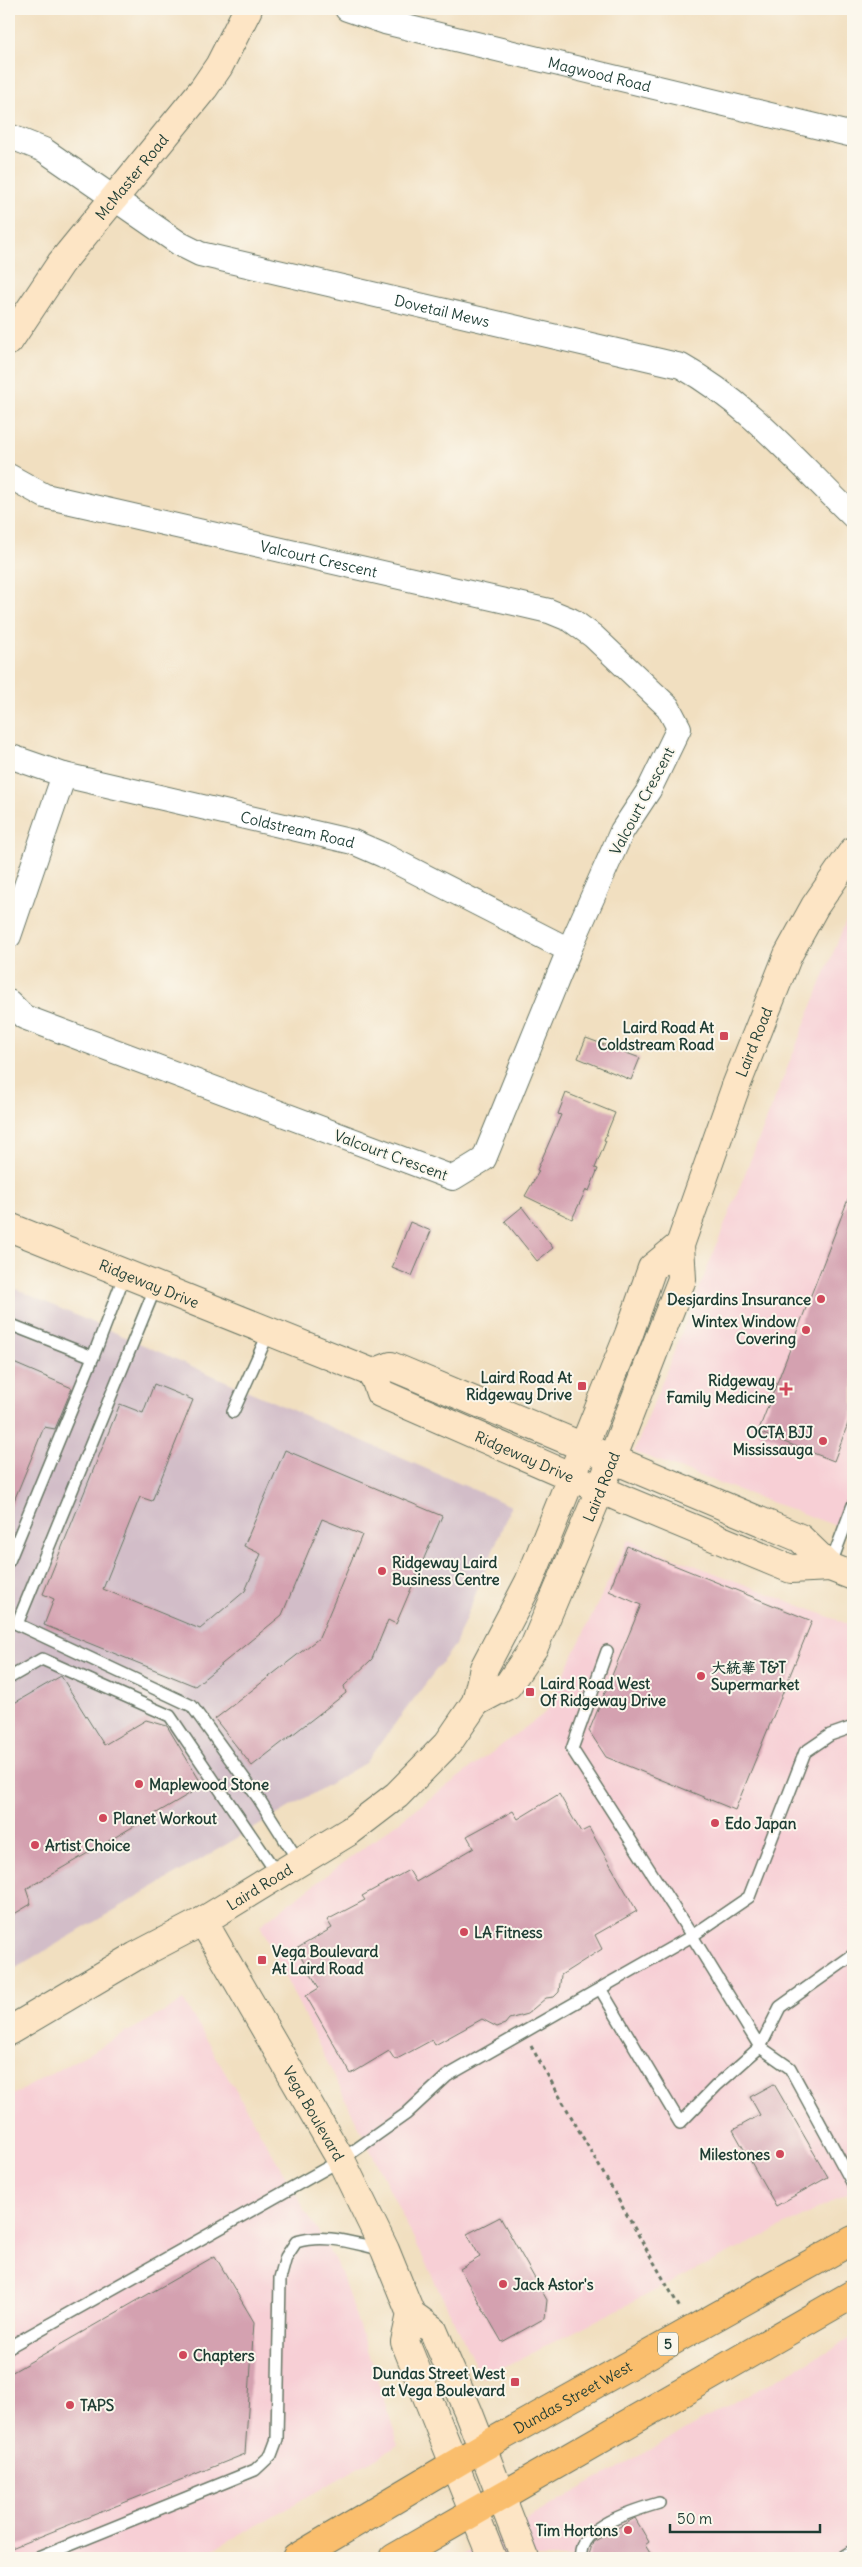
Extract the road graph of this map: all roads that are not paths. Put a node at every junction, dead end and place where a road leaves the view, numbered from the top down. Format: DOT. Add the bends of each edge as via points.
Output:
graph roads {
  1 [pos="248,9"];
  2 [pos="347,9"];
  3 [pos="853,135"];
  4 [pos="9,136"];
  5 [pos="114,198"];
  6 [pos="9,341"];
  7 [pos="9,476"];
  8 [pos="853,516"];
  9 [pos="9,756"];
  10 [pos="64,775"];
  11 [pos="853,851"];
  12 [pos="9,936"];
  13 [pos="569,950"];
  14 [pos="9,1002"];
  15 [pos="9,1227"];
  16 [pos="680,1245"];
  17 [pos="125,1274"];
  18 [pos="156,1286"];
  19 [pos="9,1324"];
  20 [pos="269,1332"];
  21 [pos="93,1357"];
  22 [pos="373,1373"];
  23 [pos="233,1412"];
  24 [pos="583,1448"];
  25 [pos="612,1460"];
  26 [pos="572,1477"];
  27 [pos="600,1490"];
  28 [pos="853,1505"];
  29 [pos="9,1561"];
  30 [pos="842,1572"];
  31 [pos="607,1651"];
  32 [pos="9,1678"];
  33 [pos="476,1702"];
  34 [pos="853,1727"];
  35 [pos="289,1869"];
  36 [pos="203,1921"];
  37 [pos="692,1936"];
  38 [pos="853,1955"];
  39 [pos="601,1990"];
  40 [pos="11,2025"];
  41 [pos="760,2047"];
  42 [pos="341,2160"];
  43 [pos="853,2184"];
  44 [pos="853,2240"];
  45 [pos="386,2250"];
  46 [pos="853,2294"];
  47 [pos="411,2314"];
  48 [pos="9,2347"];
  49 [pos="487,2459"];
  50 [pos="458,2473"];
  51 [pos="502,2497"];
  52 [pos="659,2503"];
  53 [pos="473,2513"];
  54 [pos="853,2551"];
  55 [pos="38,2558"];
  56 [pos="296,2558"];
  57 [pos="394,2558"];
  58 [pos="492,2558"];
  59 [pos="525,2558"];
  60 [pos="581,2558"];
  61 [pos="842,2558"];
  1 -- 5 [label="street, McMaster Road" via="204,88"];
  2 -- 3 [label="street, Magwood Road" via="404,26"];
  4 -- 5 [label="street, Dovetail Mews" via="44,150"];
  5 -- 6 [label="street, McMaster Road" via="61,263"];
  5 -- 8 [label="street, Dovetail Mews" via="180,244 214,258 681,366 705,379 739,407"];
  7 -- 13 [label="street, Valcourt Crescent" via="44,496 549,611 571,620 593,636 668,707 679,728 649,790 622,831"];
  9 -- 10 [label="street, Coldstream Road"];
  10 -- 12 [label="street"];
  10 -- 13 [label="street, Coldstream Road" via="353,842"];
  11 -- 16 [label="street, Laird Road" via="815,906 788,955 736,1086"];
  13 -- 14 [label="street, Valcourt Crescent" via="484,1159 453,1178 24,1017"];
  15 -- 17 [label="street, Ridgeway Drive"];
  16 -- 24 [label="street, Laird Road" via="652,1268"];
  16 -- 25 [label="street, Laird Road" via="682,1279"];
  17 -- 18 [label="street, Ridgeway Drive"];
  17 -- 21 [label="lane"];
  18 -- 20 [label="street, Ridgeway Drive"];
  18 -- 35 [label="lane" via="17,1624 192,1706 259,1799"];
  19 -- 21 [label="lane"];
  20 -- 22 [label="street, Ridgeway Drive"];
  20 -- 23 [label="lane"];
  21 -- 29 [label="lane"];
  22 -- 24 [label="street, Ridgeway Drive" via="391,1366"];
  22 -- 26 [label="street, Ridgeway Drive" via="380,1393"];
  24 -- 25 [label="street, Ridgeway Drive"];
  24 -- 26 [label="street, Laird Road"];
  25 -- 27 [label="street, Laird Road"];
  25 -- 30 [label="street, Ridgeway Drive" via="800,1538"];
  26 -- 27 [label="street, Ridgeway Drive"];
  26 -- 33 [label="street, Laird Road" via="529,1582 484,1668"];
  27 -- 30 [label="street, Ridgeway Drive" via="791,1569"];
  27 -- 33 [label="street, Laird Road" via="534,1647 508,1686"];
  28 -- 30 [label="lane"];
  31 -- 37 [label="lane" via="572,1749"];
  32 -- 35 [label="lane" via="42,1659 170,1716"];
  33 -- 35 [label="street, Laird Road" via="448,1743 397,1795 350,1831"];
  34 -- 37 [label="lane" via="830,1735 805,1752 749,1897"];
  35 -- 36 [label="street, Laird Road"];
  36 -- 40 [label="street, Laird Road"];
  36 -- 42 [label="street, Vega Boulevard"];
  37 -- 39 [label="lane"];
  37 -- 41 [label="lane"];
  38 -- 41 [label="lane" via="780,2007"];
  39 -- 41 [label="lane" via="680,2123"];
  39 -- 42 [label="lane" via="447,2076 406,2114"];
  41 -- 43 [label="lane" via="790,2068"];
  42 -- 45 [label="street, Vega Boulevard"];
  42 -- 48 [label="lane"];
  44 -- 49 [label="main road, Dundas Street West / 5" via="692,2330"];
  45 -- 47 [label="street, Vega Boulevard"];
  45 -- 55 [label="lane" via="312,2237 296,2242 286,2257 280,2279 277,2439 271,2455 255,2470"];
  46 -- 51 [label="main road"];
  47 -- 49 [label="street" via="433,2330"];
  47 -- 50 [label="street" via="406,2342"];
  49 -- 50 [label="main road, Dundas Street West / 5"];
  49 -- 51 [label="street"];
  50 -- 53 [label="street"];
  50 -- 56 [label="main road, Dundas Street West / 5"];
  51 -- 53 [label="main road"];
  51 -- 59 [label="street"];
  52 -- 60 [label="lane" via="629,2512 585,2538 580,2550"];
  53 -- 57 [label="main road"];
  53 -- 58 [label="street"];
  54 -- 61 [label="lane"];
}
